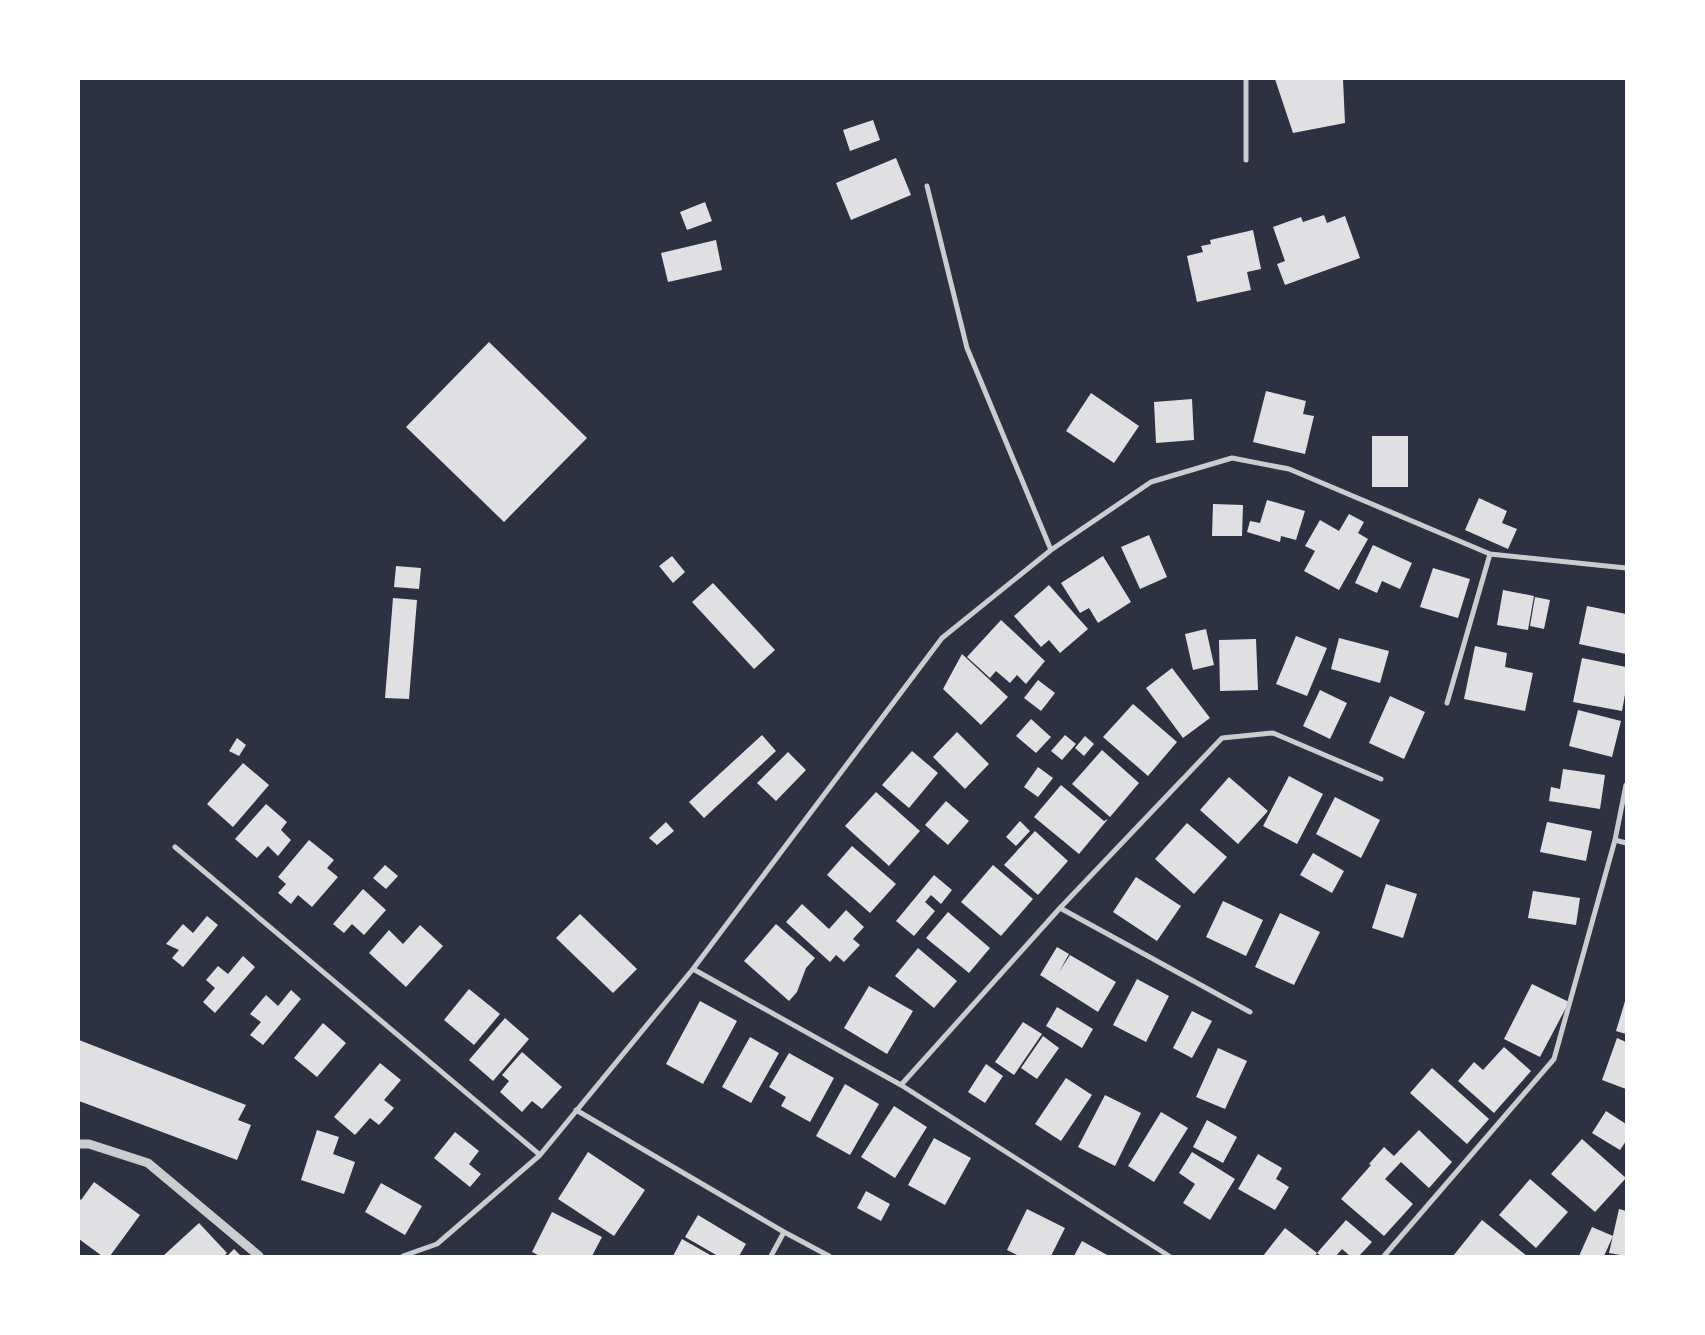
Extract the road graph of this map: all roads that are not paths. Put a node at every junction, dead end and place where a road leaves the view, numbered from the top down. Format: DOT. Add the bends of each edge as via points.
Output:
graph roads {
  1 [pos="1246,79"];
  2 [pos="1246,160"];
  3 [pos="926,186"];
  4 [pos="1051,550"];
  5 [pos="1490,554"];
  6 [pos="1626,568"];
  7 [pos="1446,703"];
  8 [pos="1381,778"];
  9 [pos="1626,785"];
  10 [pos="1615,840"];
  11 [pos="1626,843"];
  12 [pos="175,847"];
  13 [pos="1060,908"];
  14 [pos="693,969"];
  15 [pos="1250,1012"];
  16 [pos="901,1085"];
  17 [pos="576,1110"];
  18 [pos="79,1144"];
  19 [pos="540,1155"];
  20 [pos="784,1232"];
  21 [pos="259,1256"];
  22 [pos="403,1256"];
  23 [pos="771,1256"];
  24 [pos="830,1256"];
  25 [pos="1169,1256"];
  26 [pos="1384,1256"];
  1 -- 2 [label="street"];
  3 -- 4 [label="street" via="967,348"];
  4 -- 5 [label="street" via="1151,482 1232,458 1290,468"];
  4 -- 14 [label="street" via="942,638"];
  5 -- 6 [label="street"];
  5 -- 7 [label="street"];
  8 -- 13 [label="street" via="1273,733 1222,738"];
  9 -- 10 [label="street"];
  10 -- 11 [label="street"];
  10 -- 26 [label="street" via="1554,1059"];
  12 -- 19 [label="street"];
  13 -- 15 [label="street"];
  13 -- 16 [label="street"];
  14 -- 16 [label="street"];
  14 -- 17 [label="street"];
  16 -- 25 [label="street"];
  17 -- 19 [label="street"];
  17 -- 20 [label="street"];
  18 -- 21 [label="street" via="89,1144 148,1164"];
  19 -- 22 [label="street" via="438,1244"];
  20 -- 23 [label="street"];
  20 -- 24 [label="street"];
}
